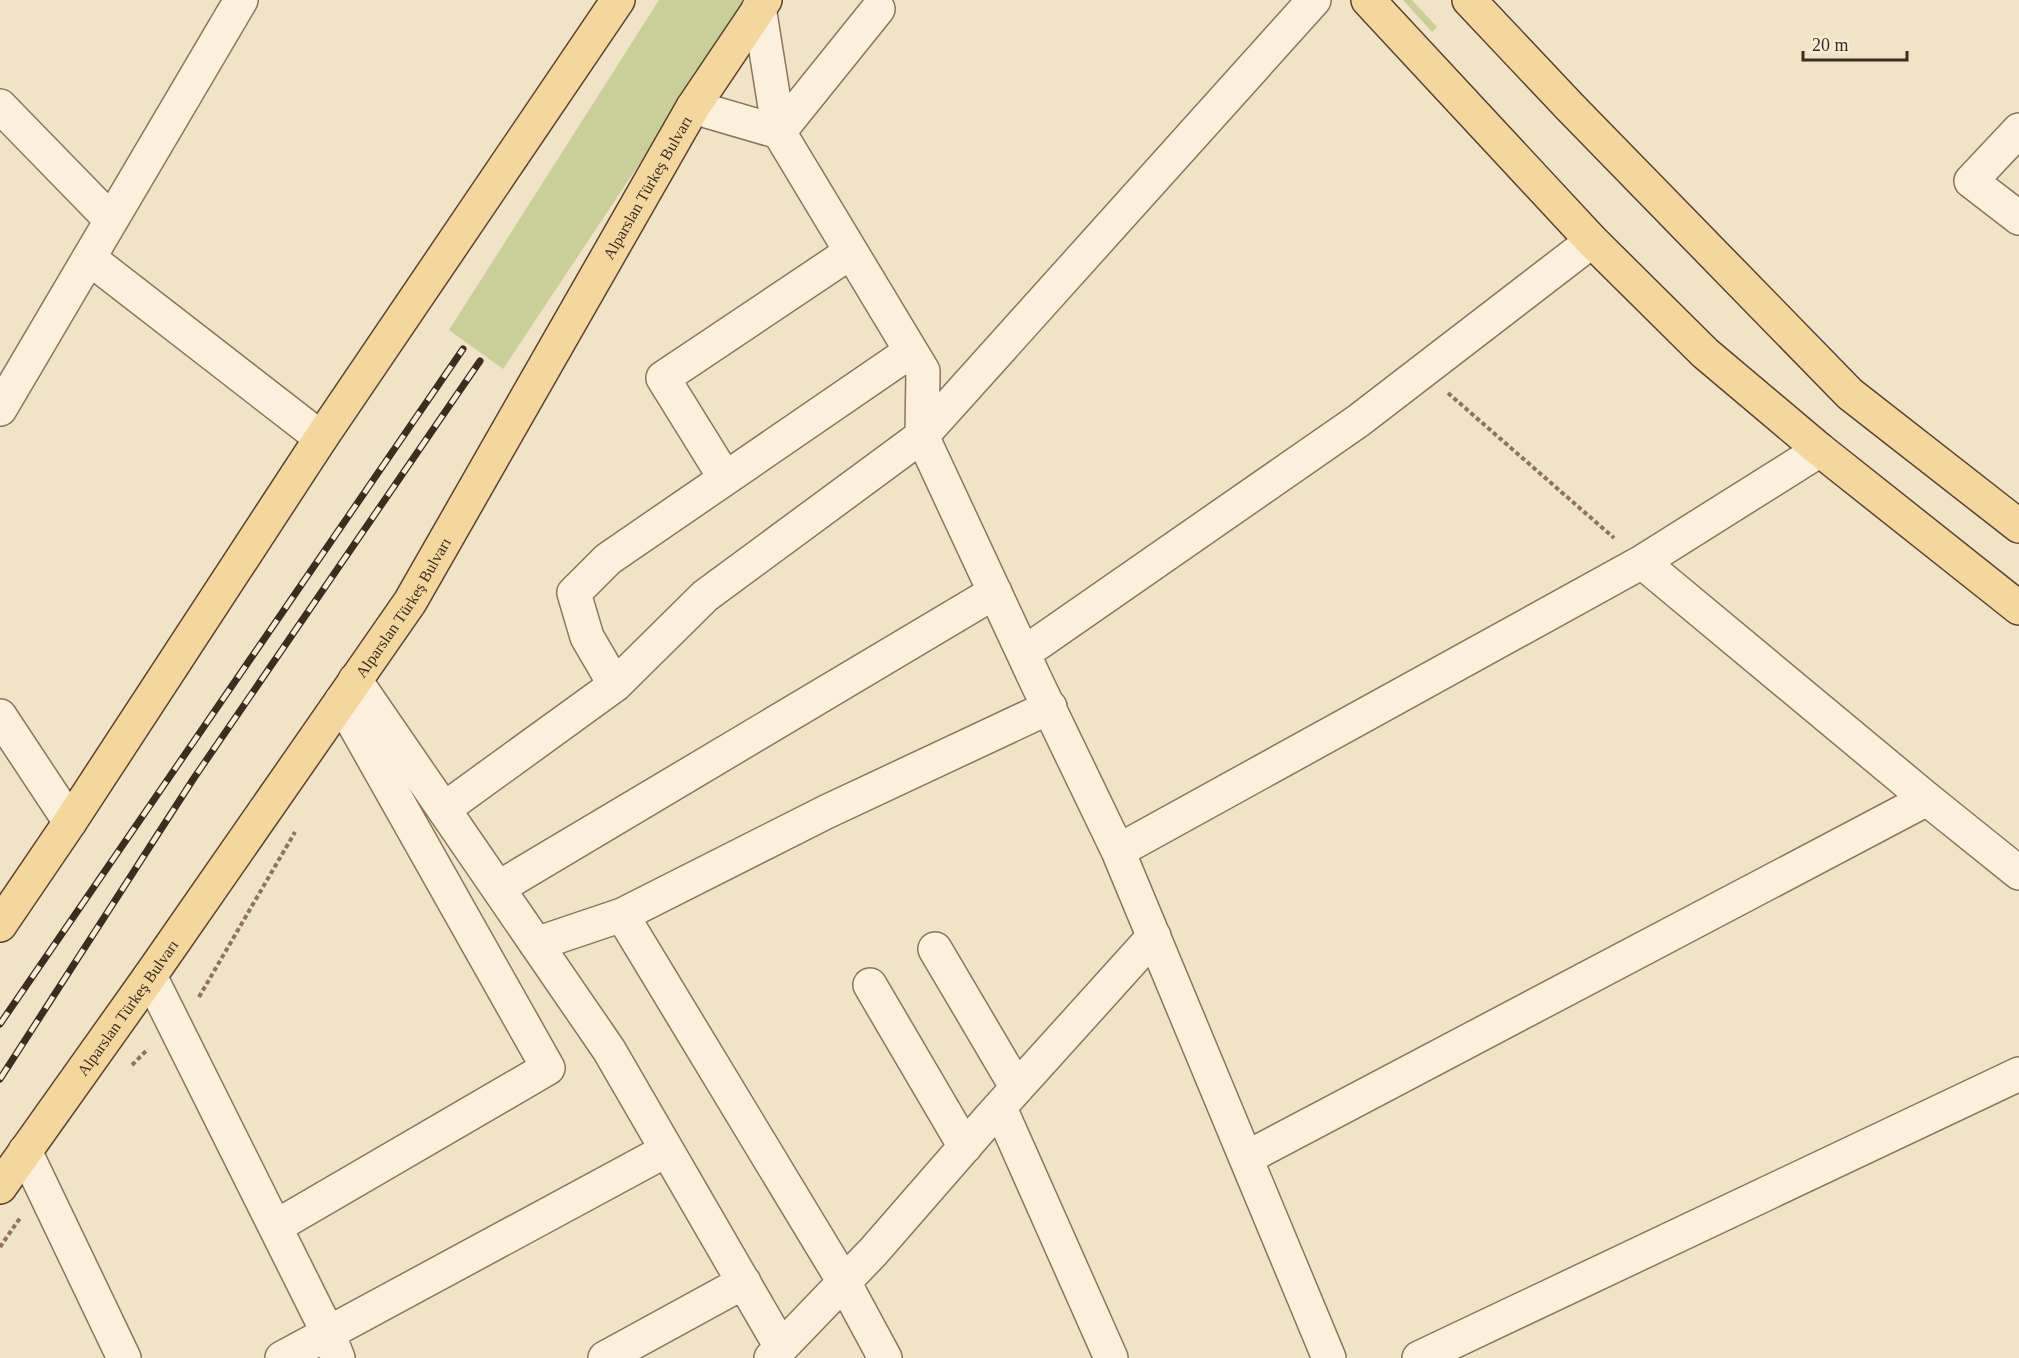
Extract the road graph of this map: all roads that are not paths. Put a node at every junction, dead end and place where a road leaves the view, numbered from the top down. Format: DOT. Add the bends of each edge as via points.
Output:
graph roads {
  1 [pos="241,0"];
  2 [pos="618,0"];
  3 [pos="1314,0"];
  4 [pos="1368,0"];
  5 [pos="1469,0"];
  6 [pos="762,4"];
  7 [pos="878,9"];
  8 [pos="0,106"];
  9 [pos="693,107"];
  10 [pos="2019,130"];
  11 [pos="779,132"];
  12 [pos="2019,218"];
  13 [pos="111,220"];
  14 [pos="1592,241"];
  15 [pos="851,252"];
  16 [pos="89,258"];
  17 [pos="911,351"];
  18 [pos="0,409"];
  19 [pos="922,436"];
  20 [pos="321,438"];
  21 [pos="1820,450"];
  22 [pos="725,478"];
  23 [pos="2019,526"];
  24 [pos="1642,562"];
  25 [pos="996,592"];
  26 [pos="2019,608"];
  27 [pos="1024,653"];
  28 [pos="615,685"];
  29 [pos="348,690"];
  30 [pos="1050,707"];
  31 [pos="0,716"];
  32 [pos="1927,799"];
  33 [pos="444,809"];
  34 [pos="70,822"];
  35 [pos="1118,851"];
  36 [pos="2019,873"];
  37 [pos="498,888"];
  38 [pos="622,915"];
  39 [pos="0,925"];
  40 [pos="1154,936"];
  41 [pos="536,944"];
  42 [pos="935,949"];
  43 [pos="150,976"];
  44 [pos="870,985"];
  45 [pos="2019,1074"];
  46 [pos="1009,1098"];
  47 [pos="964,1147"];
  48 [pos="667,1150"];
  49 [pos="26,1151"];
  50 [pos="1246,1158"];
  51 [pos="0,1187"];
  52 [pos="275,1227"];
  53 [pos="744,1282"];
  54 [pos="844,1282"];
  55 [pos="333,1345"];
  56 [pos="774,1355"];
  57 [pos="124,1358"];
  58 [pos="282,1358"];
  59 [pos="605,1358"];
  60 [pos="885,1358"];
  61 [pos="1111,1358"];
  62 [pos="1329,1358"];
  63 [pos="1419,1358"];
  1 -- 13 [label="street"];
  2 -- 20 [label="main road"];
  3 -- 19 [label="street"];
  4 -- 14 [label="main road"];
  5 -- 23 [label="main road" via="1851,394"];
  6 -- 9 [label="main road, Alparslan Türkeş Bulvarı"];
  6 -- 11 [label="street"];
  7 -- 11 [label="street"];
  8 -- 13 [label="street"];
  9 -- 11 [label="street"];
  9 -- 29 [label="main road, Alparslan Türkeş Bulvarı" via="410,602"];
  10 -- 12 [label="street" via="1971,181"];
  11 -- 15 [label="street"];
  13 -- 16 [label="street"];
  14 -- 21 [label="main road" via="1705,353"];
  14 -- 27 [label="street" via="1358,421"];
  15 -- 17 [label="street"];
  15 -- 22 [label="street" via="663,378"];
  16 -- 18 [label="street"];
  16 -- 20 [label="street"];
  17 -- 19 [label="street" via="923,371"];
  17 -- 22 [label="street"];
  19 -- 25 [label="street"];
  19 -- 28 [label="street" via="705,596"];
  20 -- 34 [label="main road"];
  21 -- 24 [label="street"];
  21 -- 26 [label="main road"];
  22 -- 28 [label="street" via="608,559 574,593 587,637"];
  24 -- 32 [label="street"];
  24 -- 35 [label="street"];
  25 -- 27 [label="street"];
  25 -- 37 [label="street"];
  27 -- 30 [label="street"];
  28 -- 33 [label="street"];
  29 -- 33 [label="street"];
  29 -- 43 [label="main road, Alparslan Türkeş Bulvarı"];
  29 -- 52 [label="street" via="548,1068"];
  30 -- 35 [label="street"];
  30 -- 38 [label="street" via="826,812"];
  31 -- 34 [label="street"];
  32 -- 36 [label="street"];
  32 -- 50 [label="street"];
  33 -- 37 [label="street"];
  34 -- 39 [label="main road"];
  35 -- 40 [label="street"];
  37 -- 41 [label="street"];
  38 -- 41 [label="street"];
  38 -- 54 [label="street"];
  40 -- 46 [label="street"];
  40 -- 50 [label="street"];
  41 -- 48 [label="street" via="609,1050"];
  42 -- 46 [label="street"];
  43 -- 49 [label="main road, Alparslan Türkeş Bulvarı"];
  43 -- 52 [label="street"];
  44 -- 47 [label="street"];
  45 -- 63 [label="street"];
  46 -- 47 [label="street"];
  46 -- 61 [label="street"];
  47 -- 54 [label="street"];
  48 -- 53 [label="street"];
  48 -- 55 [label="street"];
  49 -- 51 [label="main road, Alparslan Türkeş Bulvarı"];
  49 -- 57 [label="street"];
  50 -- 62 [label="street"];
  52 -- 55 [label="street"];
  53 -- 56 [label="street"];
  53 -- 59 [label="street"];
  54 -- 56 [label="street"];
  54 -- 60 [label="street"];
  55 -- 58 [label="street"];
}
